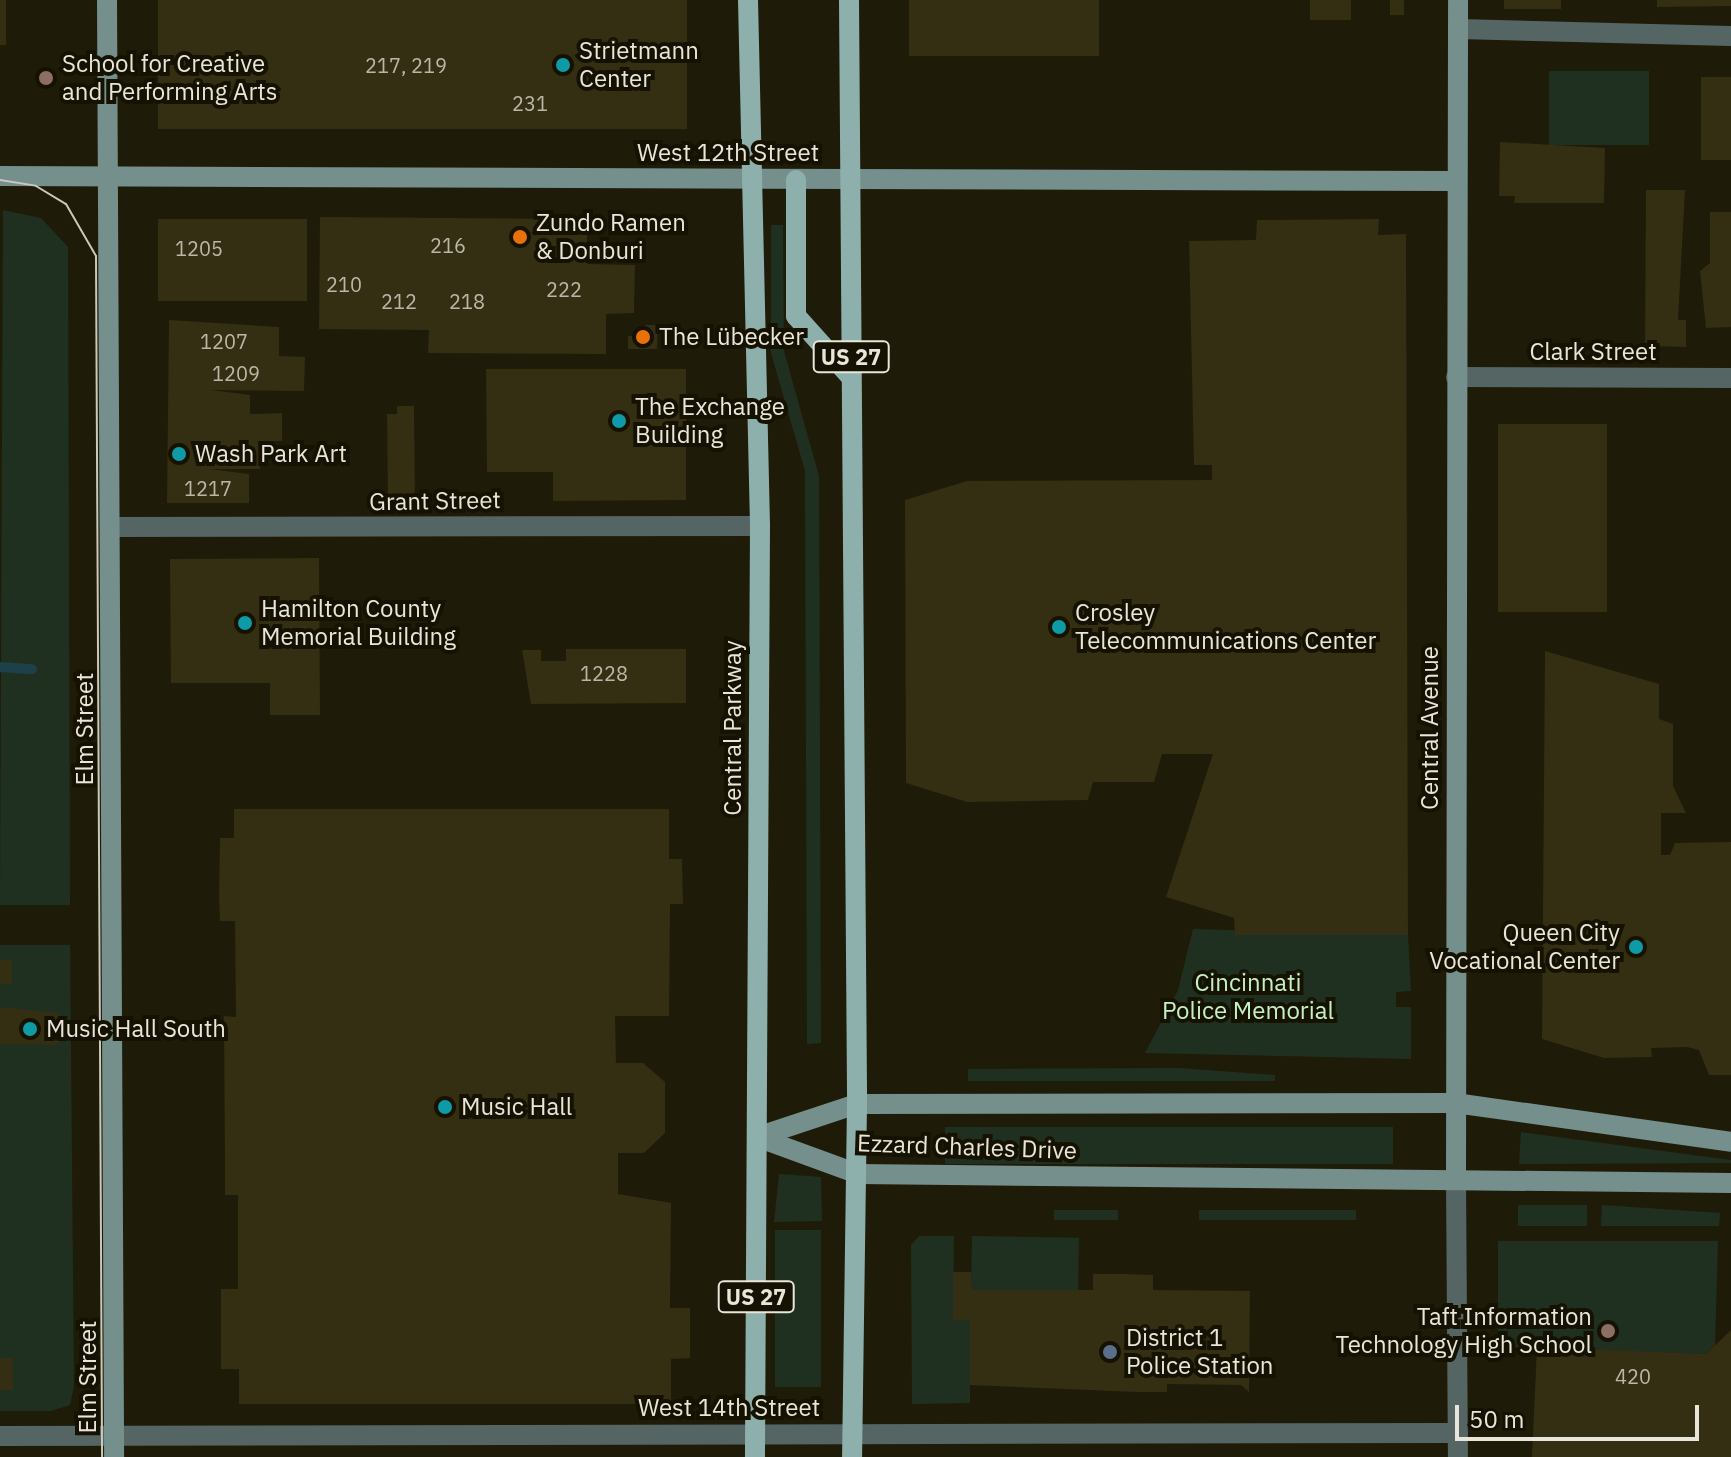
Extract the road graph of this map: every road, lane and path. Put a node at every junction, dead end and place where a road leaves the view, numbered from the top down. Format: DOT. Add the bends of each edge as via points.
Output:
graph roads {
  1 [pos="107,0"];
  2 [pos="748,0"];
  3 [pos="849,0"];
  4 [pos="1458,0"];
  5 [pos="1459,29"];
  6 [pos="1731,36"];
  7 [pos="0,176"];
  8 [pos="110,176"];
  9 [pos="849,179"];
  10 [pos="752,180"];
  11 [pos="796,180"];
  12 [pos="1456,181"];
  13 [pos="851,377"];
  14 [pos="1456,377"];
  15 [pos="1731,378"];
  16 [pos="760,526"];
  17 [pos="110,527"];
  18 [pos="1455,1103"];
  19 [pos="857,1104"];
  20 [pos="757,1137"];
  21 [pos="1731,1142"];
  22 [pos="858,1174"];
  23 [pos="1456,1180"];
  24 [pos="1731,1183"];
  25 [pos="852,1433"];
  26 [pos="1458,1433"];
  27 [pos="755,1435"];
  28 [pos="0,1436"];
  29 [pos="115,1447"];
  30 [pos="755,1457"];
  31 [pos="852,1457"];
  32 [pos="1458,1457"];
  1 -- 8 [label="main road, Elm Street"];
  2 -- 10 [label="main road, Central Parkway"];
  3 -- 9 [label="main road, US 27"];
  4 -- 5 [label="main road, Central Avenue"];
  5 -- 6 [label="street"];
  5 -- 12 [label="main road, Central Avenue"];
  7 -- 8 [label="main road, West 12th Street"];
  8 -- 10 [label="main road, West 12th Street"];
  8 -- 17 [label="main road, Elm Street"];
  9 -- 11 [label="main road, West 12th Street"];
  9 -- 12 [label="main road, West 12th Street"];
  9 -- 13 [label="main road, US 27"];
  10 -- 11 [label="main road, West 12th Street"];
  10 -- 16 [label="main road, Central Parkway"];
  11 -- 13 [label="main road" via="796,316"];
  12 -- 14 [label="main road, Central Avenue"];
  13 -- 19 [label="main road, US 27"];
  14 -- 15 [label="street, Clark Street"];
  14 -- 18 [label="main road, Central Avenue"];
  16 -- 17 [label="street, Grant Street"];
  16 -- 20 [label="main road, Central Parkway"];
  17 -- 29 [label="main road, Elm Street"];
  18 -- 19 [label="main road, Ezzard Charles Drive"];
  18 -- 21 [label="main road, Ezzard Charles Drive"];
  18 -- 23 [label="main road, Central Avenue"];
  19 -- 20 [label="main road, Ezzard Charles Drive"];
  19 -- 22 [label="main road, US 27"];
  20 -- 22 [label="main road, Ezzard Charles Drive"];
  20 -- 27 [label="main road, Central Parkway / US 27"];
  22 -- 23 [label="main road, Ezzard Charles Drive"];
  22 -- 25 [label="main road, US 27"];
  23 -- 24 [label="main road, Ezzard Charles Drive"];
  23 -- 26 [label="street, Central Avenue"];
  25 -- 26 [label="street, West 14th Street"];
  25 -- 27 [label="street, West 14th Street"];
  25 -- 31 [label="main road, US 27"];
  26 -- 32 [label="street, Central Avenue"];
  27 -- 29 [label="street, West 14th Street"];
  27 -- 30 [label="main road, Central Parkway / US 27"];
  28 -- 29 [label="street, West 14th Street"];
}
